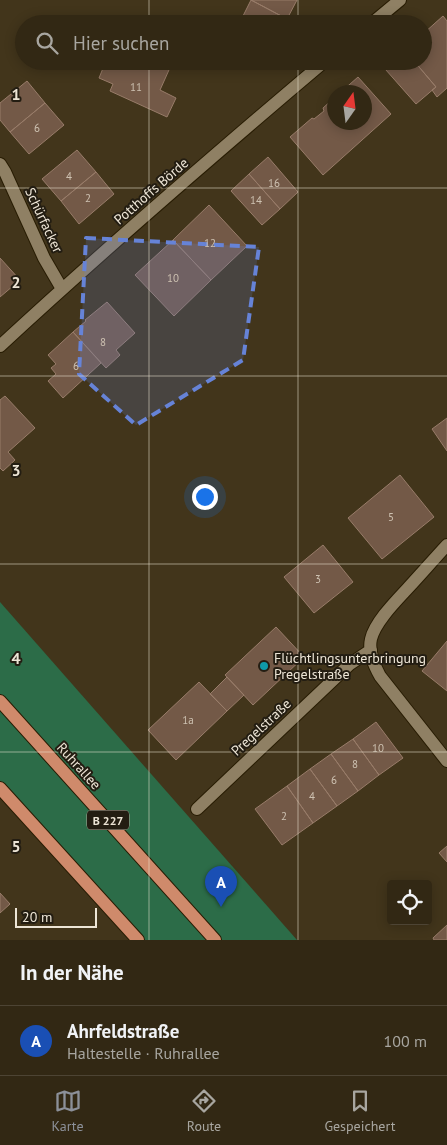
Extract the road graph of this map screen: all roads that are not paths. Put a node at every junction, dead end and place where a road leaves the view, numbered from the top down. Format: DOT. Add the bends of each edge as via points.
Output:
graph roads {
  1 [pos="400,0"];
  2 [pos="382,15"];
  3 [pos="314,70"];
  4 [pos="0,164"];
  5 [pos="62,289"];
  6 [pos="0,346"];
  7 [pos="447,545"];
  8 [pos="371,650"];
  9 [pos="0,701"];
  10 [pos="447,761"];
  11 [pos="0,788"];
  12 [pos="196,809"];
  13 [pos="138,940"];
  14 [pos="215,940"];
  1 -- 2 [label="street"];
  3 -- 5 [label="street, Potthoffs Börde"];
  4 -- 5 [label="street, Schürfacker"];
  5 -- 6 [label="street, Potthoffs Börde"];
  7 -- 8 [label="street" via="387,611 374,630"];
  8 -- 10 [label="street" via="380,676"];
  8 -- 12 [label="street, Pregelstraße" via="350,664"];
  9 -- 14 [label="main road, Ruhrallee / B 227"];
  11 -- 13 [label="main road"];
}
